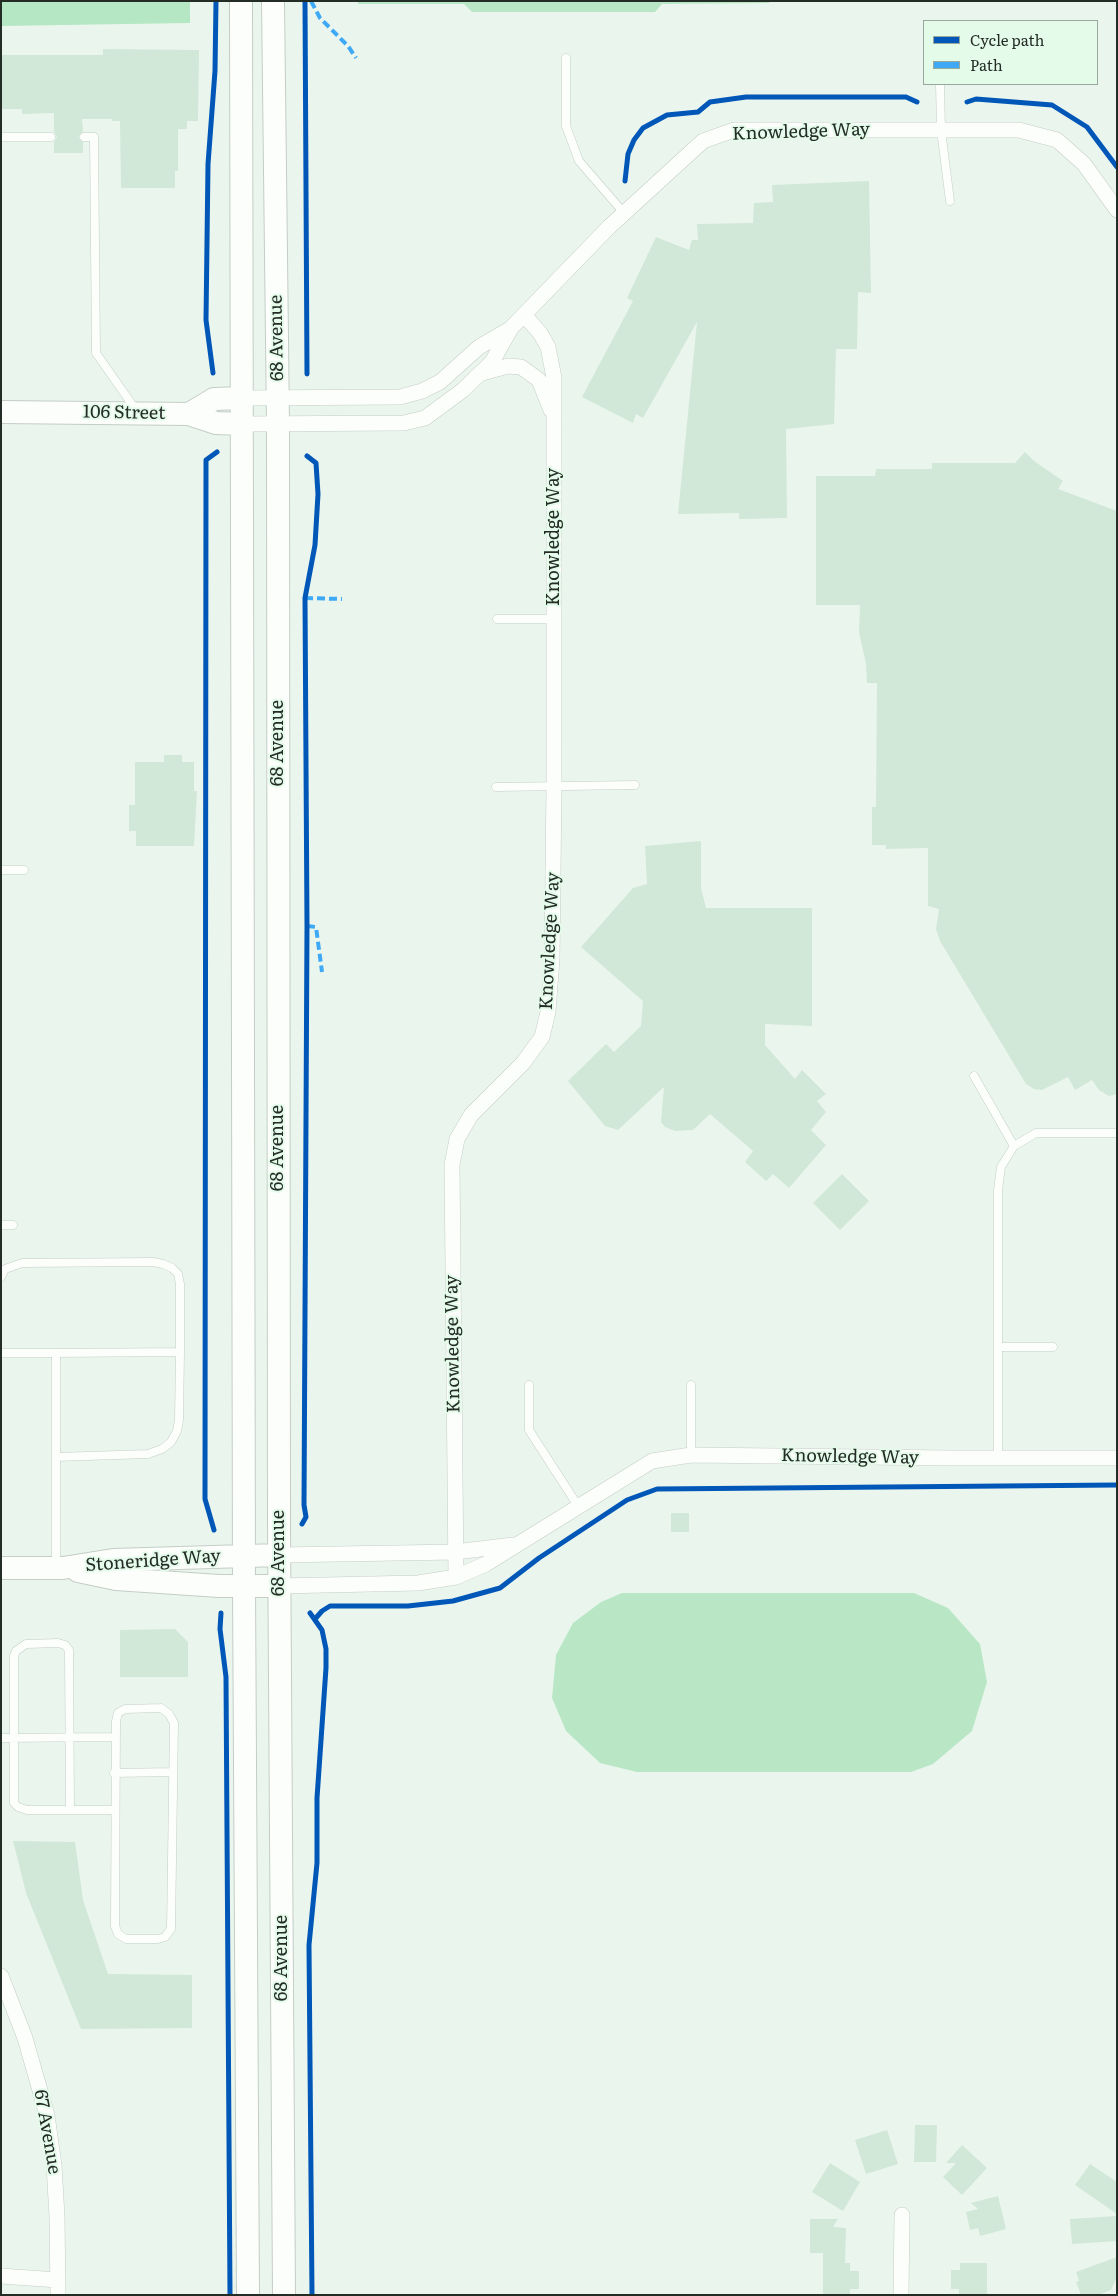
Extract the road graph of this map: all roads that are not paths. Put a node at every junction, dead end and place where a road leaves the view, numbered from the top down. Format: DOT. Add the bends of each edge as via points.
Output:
graph roads {
  1 [pos="242,1"];
  2 [pos="273,1"];
  3 [pos="566,58"];
  4 [pos="940,85"];
  5 [pos="941,130"];
  6 [pos="1,137"];
  7 [pos="51,137"];
  8 [pos="84,137"];
  9 [pos="950,201"];
  10 [pos="1117,210"];
  11 [pos="624,213"];
  12 [pos="524,315"];
  13 [pos="511,328"];
  14 [pos="479,374"];
  15 [pos="242,398"];
  16 [pos="278,398"];
  17 [pos="1,412"];
  18 [pos="139,414"];
  19 [pos="190,414"];
  20 [pos="554,418"];
  21 [pos="242,424"];
  22 [pos="278,424"];
  23 [pos="496,619"];
  24 [pos="555,620"];
  25 [pos="635,785"];
  26 [pos="554,786"];
  27 [pos="496,787"];
  28 [pos="1,870"];
  29 [pos="24,870"];
  30 [pos="974,1076"];
  31 [pos="1117,1133"];
  32 [pos="1014,1146"];
  33 [pos="1,1224"];
  34 [pos="13,1224"];
  35 [pos="1,1277"];
  36 [pos="1054,1347"];
  37 [pos="998,1348"];
  38 [pos="180,1352"];
  39 [pos="1,1353"];
  40 [pos="56,1353"];
  41 [pos="529,1385"];
  42 [pos="691,1385"];
  43 [pos="691,1455"];
  44 [pos="56,1457"];
  45 [pos="998,1458"];
  46 [pos="1117,1458"];
  47 [pos="578,1506"];
  48 [pos="517,1545"];
  49 [pos="455,1552"];
  50 [pos="279,1554"];
  51 [pos="244,1555"];
  52 [pos="1,1568"];
  53 [pos="59,1568"];
  54 [pos="456,1577"];
  55 [pos="244,1586"];
  56 [pos="279,1586"];
  57 [pos="114,1737"];
  58 [pos="1,1738"];
  59 [pos="15,1738"];
  60 [pos="70,1738"];
  61 [pos="173,1772"];
  62 [pos="114,1773"];
  63 [pos="70,1810"];
  64 [pos="114,1810"];
  65 [pos="1,1976"];
  66 [pos="902,2215"];
  67 [pos="1,2276"];
  68 [pos="58,2288"];
  69 [pos="248,2295"];
  70 [pos="284,2295"];
  71 [pos="901,2295"];
  1 -- 15 [label="main road, 68 Avenue"];
  2 -- 16 [label="main road, 68 Avenue"];
  3 -- 11 [label="lane" via="566,126 579,161"];
  4 -- 5 [label="lane"];
  5 -- 9 [label="lane"];
  5 -- 10 [label="street, Knowledge Way" via="1018,130 1057,140 1084,164"];
  5 -- 11 [label="street, Knowledge Way" via="734,130 703,141"];
  6 -- 7 [label="lane"];
  8 -- 18 [label="lane" via="94,137 96,353"];
  11 -- 12 [label="street, Knowledge Way"];
  12 -- 13 [label="street, Knowledge Way"];
  12 -- 20 [label="street, Knowledge Way" via="548,347 554,378"];
  13 -- 14 [label="street, Knowledge Way" via="492,362"];
  13 -- 16 [label="street, Knowledge Way" via="479,347 440,382 422,391 400,397"];
  14 -- 20 [label="street, Knowledge Way" via="508,366 521,367 539,380"];
  14 -- 22 [label="street, Knowledge Way" via="425,418 404,423"];
  15 -- 16 [label="street, Knowledge Way"];
  15 -- 19 [label="main road, 106 Street" via="214,399"];
  15 -- 21 [label="main road, 68 Avenue"];
  16 -- 22 [label="main road, 68 Avenue"];
  17 -- 18 [label="main road, 106 Street"];
  18 -- 19 [label="main road, 106 Street"];
  19 -- 21 [label="main road" via="216,423"];
  20 -- 24 [label="street, Knowledge Way"];
  21 -- 22 [label="street, Knowledge Way"];
  21 -- 51 [label="main road, 68 Avenue"];
  22 -- 50 [label="main road, 68 Avenue"];
  23 -- 24 [label="lane"];
  24 -- 26 [label="street, Knowledge Way"];
  25 -- 26 [label="lane"];
  26 -- 27 [label="lane"];
  26 -- 49 [label="street, Knowledge Way" via="552,959 548,1012 542,1037 523,1063 472,1115 457,1139 452,1165"];
  28 -- 29 [label="lane"];
  30 -- 32 [label="lane"];
  31 -- 32 [label="lane" via="1036,1133"];
  32 -- 37 [label="lane" via="1001,1167 998,1190"];
  33 -- 34 [label="lane"];
  35 -- 38 [label="lane" via="6,1269 22,1263 163,1264 178,1274 180,1284"];
  36 -- 37 [label="lane"];
  37 -- 45 [label="lane"];
  38 -- 40 [label="lane"];
  38 -- 44 [label="lane" via="179,1420 171,1442 148,1454"];
  39 -- 40 [label="lane"];
  40 -- 44 [label="lane"];
  41 -- 47 [label="lane" via="529,1430"];
  42 -- 43 [label="lane"];
  43 -- 45 [label="street, Knowledge Way"];
  43 -- 47 [label="street, Knowledge Way" via="652,1461"];
  44 -- 53 [label="lane"];
  45 -- 46 [label="street, Knowledge Way"];
  47 -- 48 [label="street, Knowledge Way"];
  48 -- 49 [label="street, Knowledge Way"];
  48 -- 54 [label="street, Knowledge Way"];
  49 -- 50 [label="street, Knowledge Way"];
  49 -- 54 [label="street, Knowledge Way"];
  50 -- 51 [label="main road, Knowledge Way"];
  50 -- 56 [label="main road, 68 Avenue"];
  51 -- 53 [label="main road, Stoneridge Way" via="113,1560"];
  51 -- 55 [label="main road, 68 Avenue"];
  52 -- 53 [label="main road, Stoneridge Way"];
  53 -- 55 [label="main road, Stoneridge Way" via="116,1579"];
  54 -- 56 [label="street, Knowledge Way" via="418,1583"];
  55 -- 56 [label="main road, Knowledge Way"];
  55 -- 69 [label="main road, 68 Avenue"];
  56 -- 70 [label="main road, 68 Avenue"];
  57 -- 60 [label="lane"];
  57 -- 61 [label="lane" via="118,1713 126,1709 161,1708 174,1723"];
  57 -- 62 [label="lane"];
  58 -- 59 [label="lane"];
  59 -- 60 [label="lane"];
  59 -- 60 [label="lane" via="16,1650 26,1644 58,1643 65,1645 70,1654"];
  59 -- 63 [label="lane" via="14,1802 27,1810"];
  60 -- 63 [label="lane"];
  61 -- 62 [label="lane"];
  61 -- 64 [label="lane" via="171,1929 165,1937 126,1939 118,1934 115,1926"];
  62 -- 64 [label="lane"];
  63 -- 64 [label="lane"];
  65 -- 68 [label="street, 67 Avenue" via="25,2038 47,2115 55,2173"];
  66 -- 71 [label="street"];
  67 -- 68 [label="street"];
}
